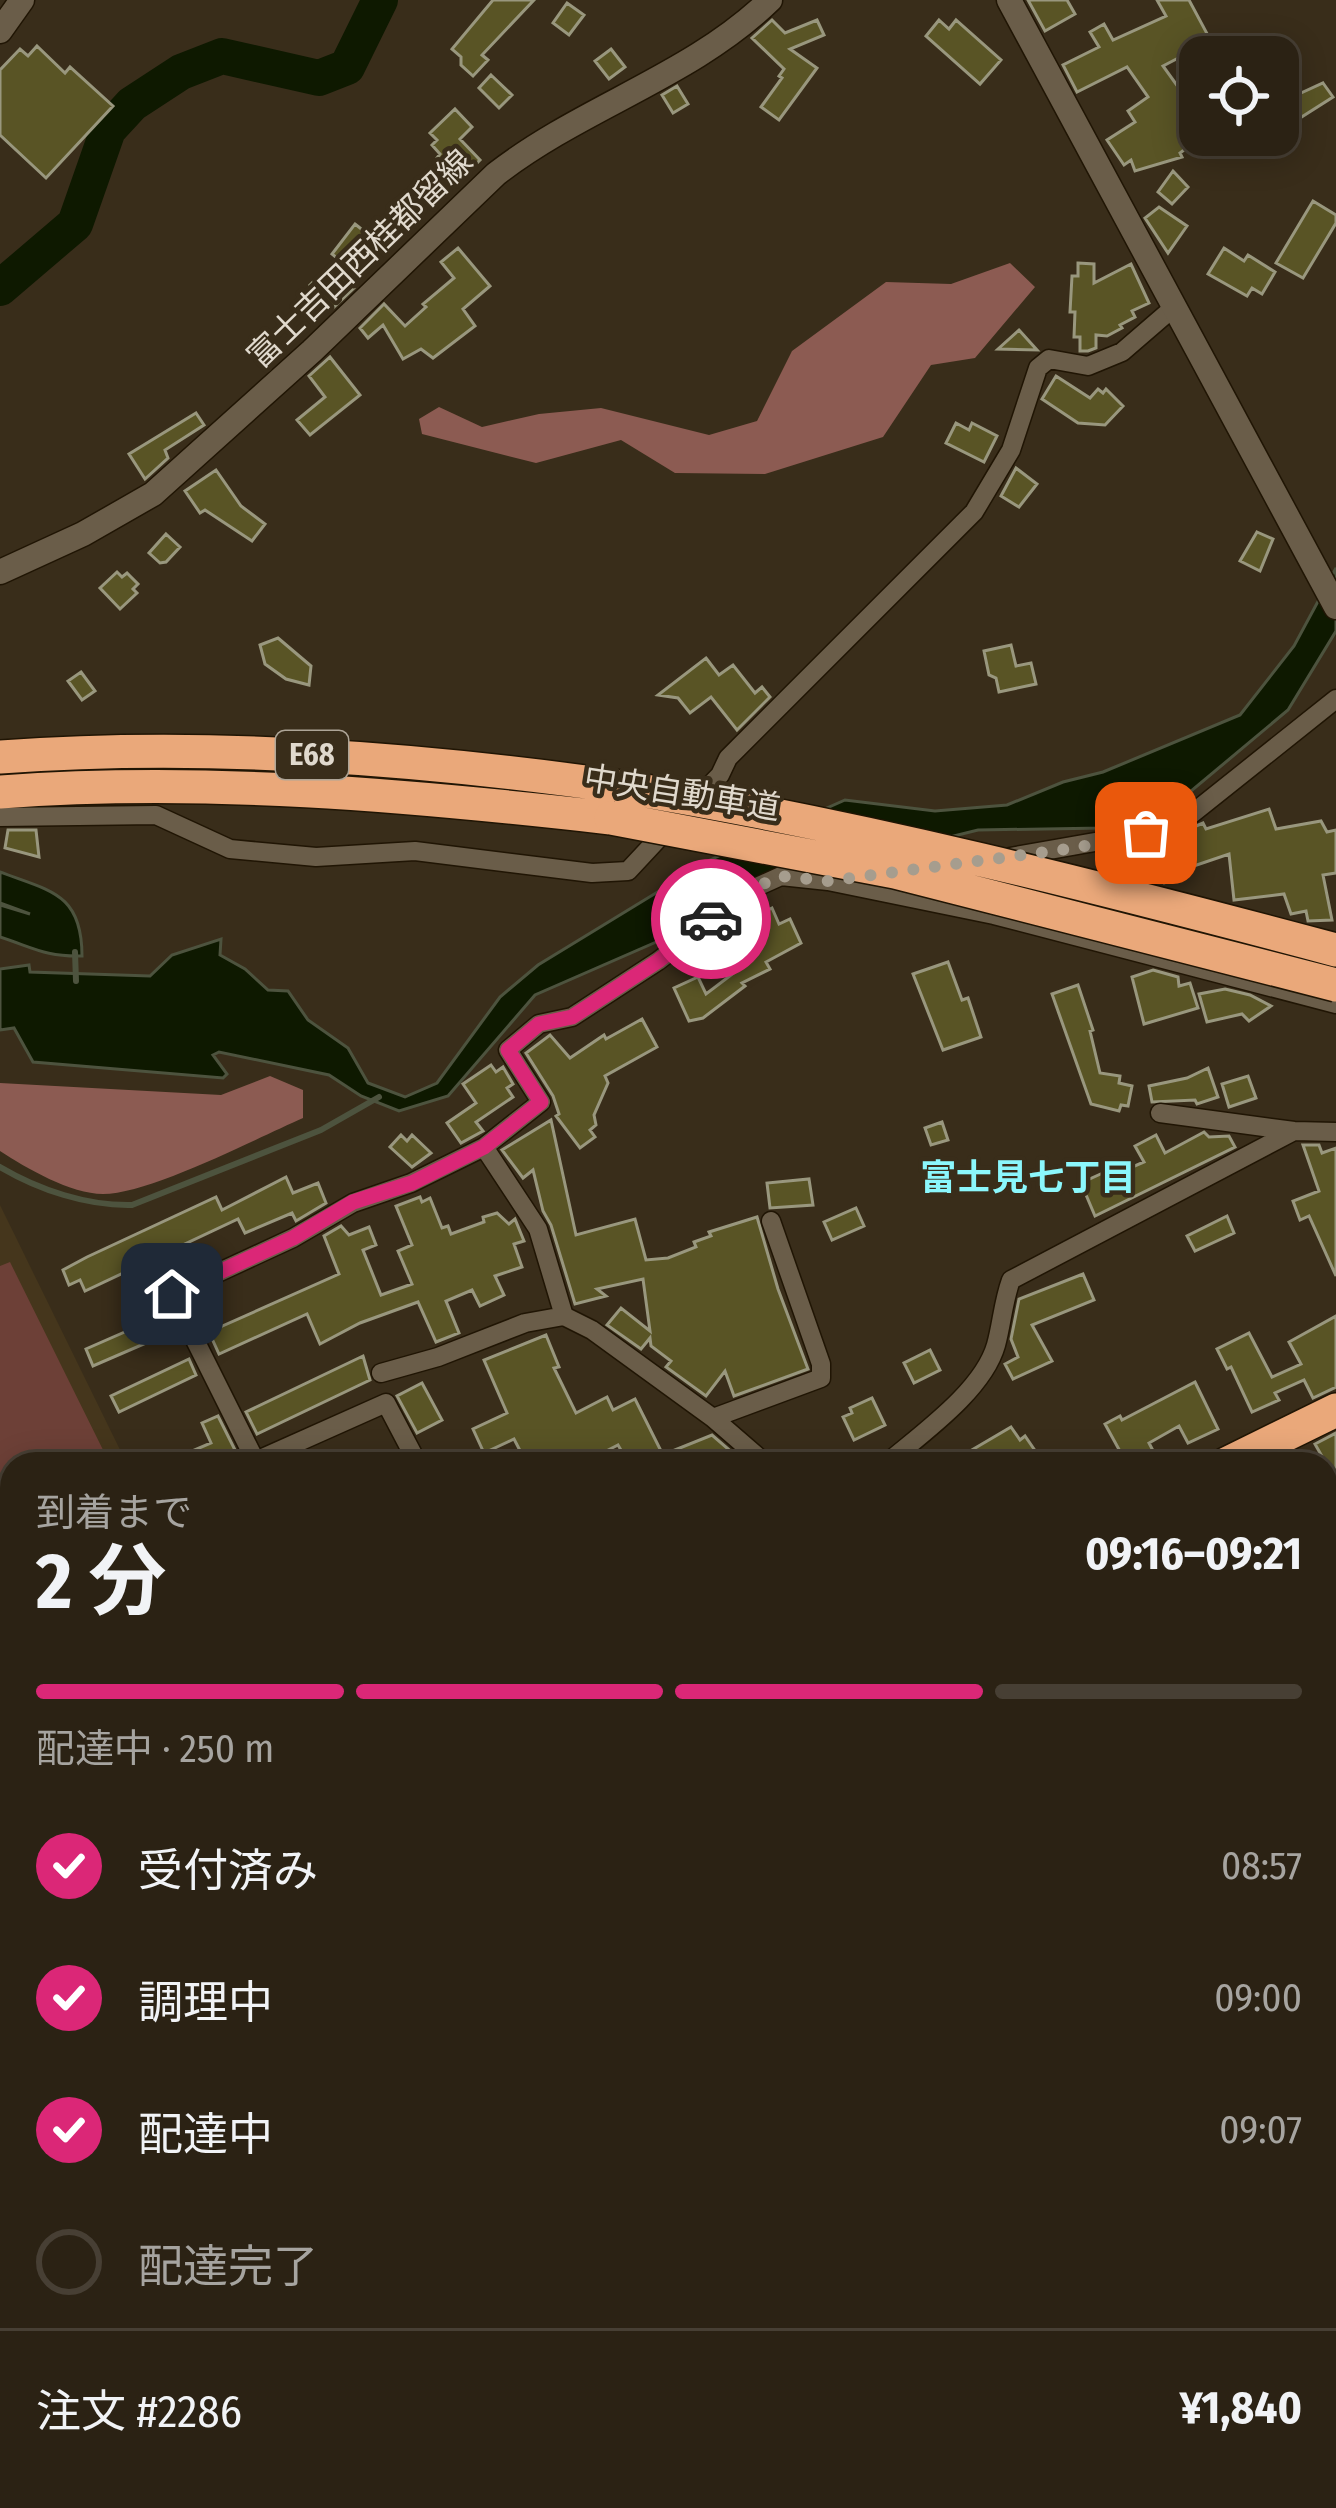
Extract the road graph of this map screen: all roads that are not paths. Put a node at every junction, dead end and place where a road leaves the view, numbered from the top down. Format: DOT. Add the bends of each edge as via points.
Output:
graph roads {
  1 [pos="22,0"];
  2 [pos="770,0"];
  3 [pos="1009,0"];
  4 [pos="0,31"];
  5 [pos="1173,308"];
  6 [pos="0,572"];
  7 [pos="1336,607"];
  8 [pos="1336,699"];
  9 [pos="0,757"];
  10 [pos="0,792"];
  11 [pos="617,803"];
  12 [pos="0,817"];
  13 [pos="828,881"];
  14 [pos="1336,950"];
  15 [pos="1336,985"];
  16 [pos="1336,1004"];
  17 [pos="1160,1113"];
  18 [pos="1294,1131"];
  19 [pos="1336,1132"];
  20 [pos="484,1147"];
  21 [pos="771,1221"];
  22 [pos="564,1316"];
  23 [pos="381,1373"];
  24 [pos="1336,1410"];
  25 [pos="713,1418"];
  26 [pos="249,1452"];
  27 [pos="278,1452"];
  28 [pos="412,1452"];
  29 [pos="752,1452"];
  30 [pos="900,1452"];
  31 [pos="1250,1452"];
  1 -- 4 [label="main road"];
  2 -- 6 [label="main road, 富士吉田西桂都留線" via="738,31 668,74 527,149 152,494"];
  3 -- 5 [label="main road"];
  5 -- 7 [label="main road"];
  5 -- 12 [label="street" via="1123,352 1088,366 1049,359 1038,368 1011,450 974,512 728,758 628,871 415,850 316,857 230,849 156,815"];
  8 -- 13 [label="street" via="1188,817 1146,833"];
  9 -- 11 [label="highway, 中央自動車道 / E68" via="343,756 449,764"];
  10 -- 11 [label="highway, 中央自動車道 / E68" via="116,787"];
  11 -- 14 [label="highway, 中央自動車道 / E68, bridge" via="746,807"];
  11 -- 15 [label="highway, 中央自動車道 / E68, bridge" via="699,832 895,872"];
  13 -- 16 [label="street" via="994,915"];
  13 -- 20 [label="street" via="781,876 750,890 572,1017 539,1024 508,1050 541,1102"];
  17 -- 18 [label="street"];
  18 -- 19 [label="street"];
  18 -- 30 [label="street" via="1011,1280 995,1349 966,1394"];
  20 -- 22 [label="street" via="538,1229"];
  20 -- 26 [label="street" via="353,1202 172,1294"];
  21 -- 25 [label="street" via="821,1378"];
  22 -- 23 [label="street"];
  22 -- 25 [label="street"];
  24 -- 31 [label="highway"];
  25 -- 29 [label="street"];
  27 -- 28 [label="street" via="386,1403"];
}
